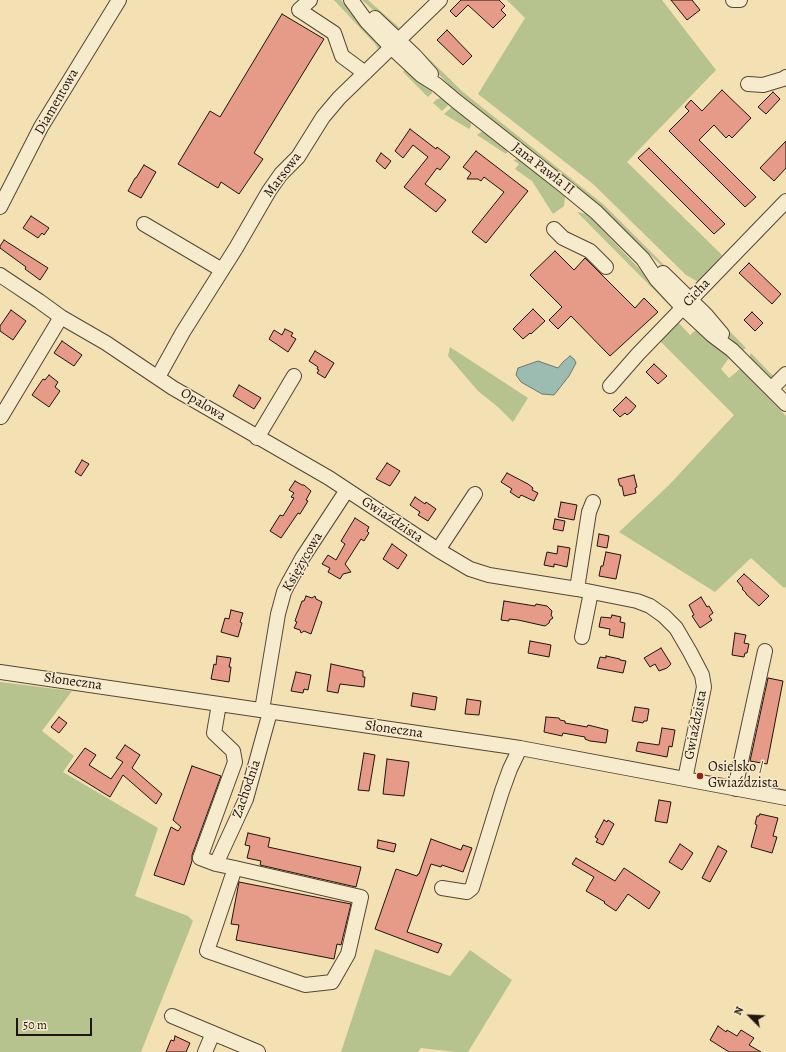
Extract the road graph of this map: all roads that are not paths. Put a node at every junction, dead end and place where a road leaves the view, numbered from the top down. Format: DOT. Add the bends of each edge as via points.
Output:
graph roads {
  1 [pos="119,0"];
  2 [pos="310,0"];
  3 [pos="440,0"];
  4 [pos="733,0"];
  5 [pos="740,0"];
  6 [pos="353,2"];
  7 [pos="396,44"];
  8 [pos="365,73"];
  9 [pos="786,77"];
  10 [pos="748,84"];
  11 [pos="786,201"];
  12 [pos="0,207"];
  13 [pos="144,224"];
  14 [pos="554,229"];
  15 [pos="606,267"];
  16 [pos="222,270"];
  17 [pos="0,275"];
  18 [pos="687,304"];
  19 [pos="61,317"];
  20 [pos="786,374"];
  21 [pos="294,376"];
  22 [pos="158,377"];
  23 [pos="610,386"];
  24 [pos="771,389"];
  25 [pos="786,404"];
  26 [pos="1,417"];
  27 [pos="257,438"];
  28 [pos="347,490"];
  29 [pos="475,494"];
  30 [pos="593,502"];
  31 [pos="438,550"];
  32 [pos="577,589"];
  33 [pos="591,592"];
  34 [pos="582,637"];
  35 [pos="765,651"];
  36 [pos="0,672"];
  37 [pos="220,704"];
  38 [pos="266,711"];
  39 [pos="520,748"];
  40 [pos="685,780"];
  41 [pos="736,789"];
  42 [pos="786,798"];
  43 [pos="216,864"];
  44 [pos="235,868"];
  45 [pos="442,888"];
  46 [pos="172,1016"];
  47 [pos="213,1033"];
  48 [pos="205,1052"];
  49 [pos="258,1052"];
  1 -- 12 [label="street, Diamentowa" via="41,127"];
  2 -- 8 [label="street" via="299,10 334,34 342,56"];
  3 -- 7 [label="street, Marsowa"];
  4 -- 5 [label="street"];
  6 -- 7 [label="street, Jana Pawła II" via="372,15"];
  7 -- 8 [label="street, Marsowa"];
  7 -- 18 [label="street, Jana Pawła II" via="427,69 437,85 596,212 643,259 663,274"];
  8 -- 16 [label="street, Marsowa" via="323,117 298,157 281,174"];
  9 -- 10 [label="street" via="763,86"];
  11 -- 18 [label="street, Cicha"];
  13 -- 16 [label="street"];
  14 -- 15 [label="street" via="564,238 590,252"];
  16 -- 22 [label="street, Marsowa"];
  17 -- 19 [label="street, Opalowa"];
  18 -- 23 [label="street, Cicha"];
  18 -- 24 [label="street, Jana Pawła II" via="718,330 732,350"];
  19 -- 22 [label="street, Opalowa"];
  19 -- 26 [label="street"];
  20 -- 24 [label="street"];
  21 -- 27 [label="street"];
  22 -- 27 [label="street, Opalowa"];
  24 -- 25 [label="street, Jana Pawła II"];
  27 -- 28 [label="street, Opalowa"];
  28 -- 31 [label="street, Gwiaździsta"];
  28 -- 38 [label="street, Księżycowa" via="284,592 278,614"];
  29 -- 31 [label="street, Gwiaździsta"];
  30 -- 32 [label="street" via="589,512"];
  31 -- 32 [label="street, Gwiaździsta" via="470,569 489,575"];
  32 -- 33 [label="street, Gwiaździsta"];
  33 -- 34 [label="street"];
  33 -- 40 [label="street, Gwiaździsta" via="650,606 676,628 697,663 704,686"];
  35 -- 41 [label="street"];
  36 -- 37 [label="street, Słoneczna"];
  37 -- 38 [label="street, Słoneczna"];
  37 -- 43 [label="street" via="214,733 233,751 235,762 200,858"];
  38 -- 39 [label="street, Słoneczna"];
  38 -- 43 [label="street, Zachodnia" via="246,799"];
  39 -- 40 [label="street, Słoneczna"];
  39 -- 45 [label="street" via="502,791 472,888 467,892"];
  40 -- 41 [label="street, Słoneczna"];
  41 -- 42 [label="street, Słoneczna"];
  43 -- 44 [label="street"];
  44 -- 44 [label="street" via="361,897 348,954 332,982 305,985 207,951"];
  46 -- 47 [label="street"];
  47 -- 48 [label="street"];
  47 -- 49 [label="street"];
}
